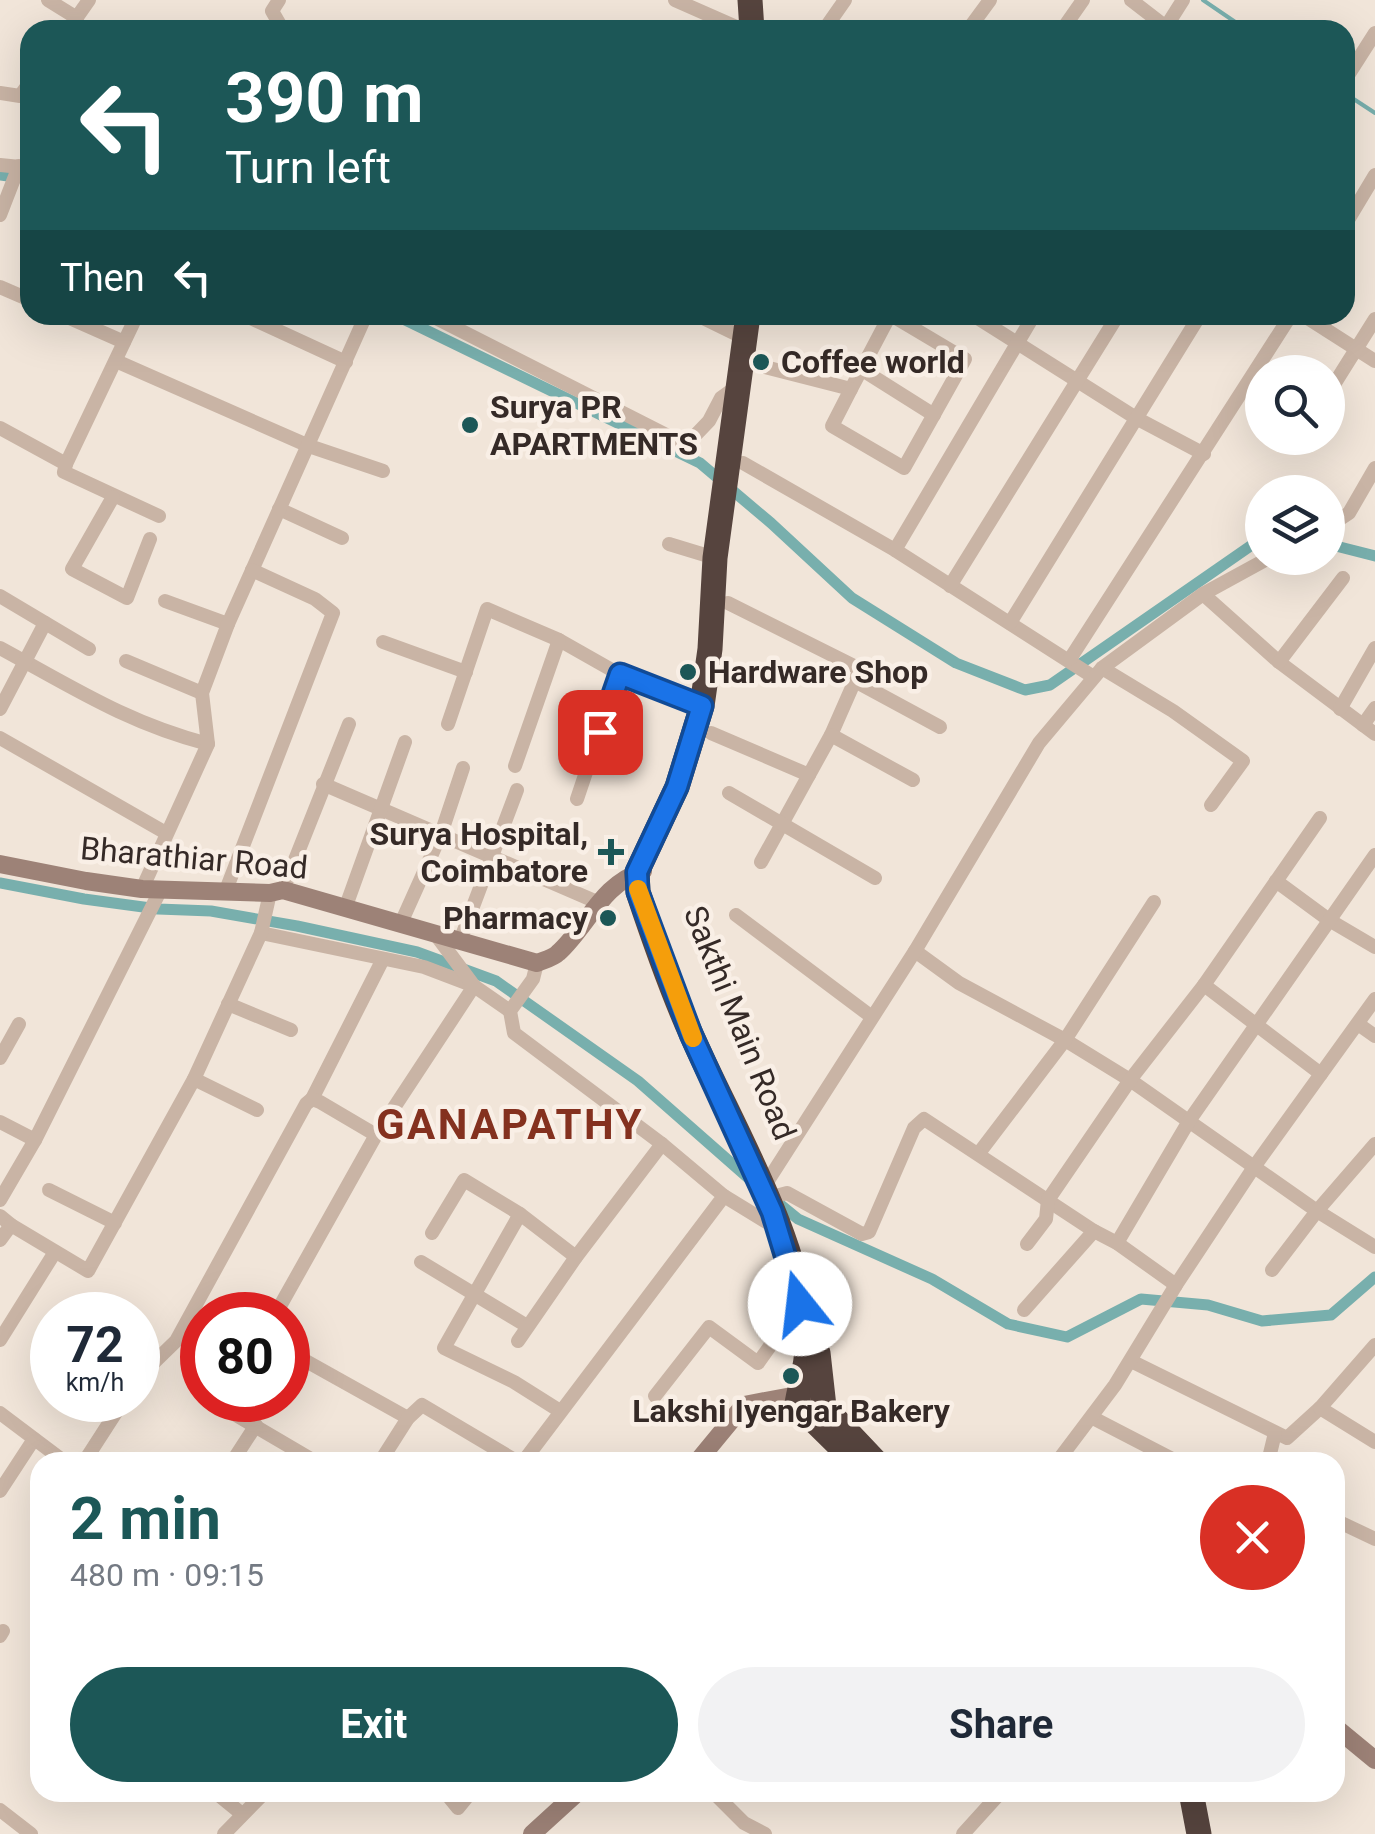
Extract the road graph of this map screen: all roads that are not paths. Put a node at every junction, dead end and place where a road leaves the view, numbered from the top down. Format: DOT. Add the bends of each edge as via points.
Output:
graph roads {
  1 [pos="48,0"];
  2 [pos="675,0"];
  3 [pos="1131,0"];
  4 [pos="68,20"];
  5 [pos="720,20"];
  6 [pos="1154,20"];
  7 [pos="1375,33"];
  8 [pos="1355,64"];
  9 [pos="20,170"];
  10 [pos="1375,175"];
  11 [pos="1355,208"];
  12 [pos="0,215"];
  13 [pos="1375,320"];
  14 [pos="86,325"];
  15 [pos="132,325"];
  16 [pos="266,325"];
  17 [pos="362,325"];
  18 [pos="450,325"];
  19 [pos="759,325"];
  20 [pos="885,325"];
  21 [pos="907,325"];
  22 [pos="989,325"];
  23 [pos="1027,325"];
  24 [pos="1112,325"];
  25 [pos="1194,325"];
  26 [pos="1285,325"];
  27 [pos="1318,325"];
  28 [pos="747,327"];
  29 [pos="124,342"];
  30 [pos="1016,342"];
  31 [pos="1356,348"];
  32 [pos="116,361"];
  33 [pos="1375,361"];
  34 [pos="346,362"];
  35 [pos="757,365"];
  36 [pos="1345,366"];
  37 [pos="861,369"];
  38 [pos="1077,382"];
  39 [pos="739,385"];
  40 [pos="851,389"];
  41 [pos="934,414"];
  42 [pos="1136,418"];
  43 [pos="0,428"];
  44 [pos="310,446"];
  45 [pos="1204,454"];
  46 [pos="738,463"];
  47 [pos="66,464"];
  48 [pos="1375,468"];
  49 [pos="383,471"];
  50 [pos="113,497"];
  51 [pos="279,508"];
  52 [pos="1345,515"];
  53 [pos="159,516"];
  54 [pos="729,518"];
  55 [pos="342,538"];
  56 [pos="150,539"];
  57 [pos="669,544"];
  58 [pos="894,550"];
  59 [pos="716,558"];
  60 [pos="252,570"];
  61 [pos="1245,571"];
  62 [pos="1343,578"];
  63 [pos="950,586"];
  64 [pos="1203,594"];
  65 [pos="0,596"];
  66 [pos="165,600"];
  67 [pos="728,603"];
  68 [pos="45,622"];
  69 [pos="1010,623"];
  70 [pos="228,624"];
  71 [pos="558,640"];
  72 [pos="384,642"];
  73 [pos="0,648"];
  74 [pos="1375,648"];
  75 [pos="90,650"];
  76 [pos="1070,659"];
  77 [pos="126,661"];
  78 [pos="27,662"];
  79 [pos="1279,662"];
  80 [pos="466,672"];
  81 [pos="1095,673"];
  82 [pos="620,674"];
  83 [pos="855,681"];
  84 [pos="202,693"];
  85 [pos="702,706"];
  86 [pos="1375,708"];
  87 [pos="1340,709"];
  88 [pos="0,710"];
  89 [pos="349,724"];
  90 [pos="448,724"];
  91 [pos="940,726"];
  92 [pos="1369,729"];
  93 [pos="711,733"];
  94 [pos="832,735"];
  95 [pos="0,738"];
  96 [pos="406,742"];
  97 [pos="208,744"];
  98 [pos="515,766"];
  99 [pos="464,768"];
  100 [pos="809,775"];
  101 [pos="913,780"];
  102 [pos="323,784"];
  103 [pos="517,790"];
  104 [pos="729,793"];
  105 [pos="577,799"];
  106 [pos="1211,805"];
  107 [pos="382,810"];
  108 [pos="1320,818"];
  109 [pos="785,824"];
  110 [pos="166,832"];
  111 [pos="440,834"];
  112 [pos="1375,854"];
  113 [pos="492,856"];
  114 [pos="761,862"];
  115 [pos="0,864"];
  116 [pos="644,870"];
  117 [pos="875,878"];
  118 [pos="1276,881"];
  119 [pos="155,889"];
  120 [pos="226,890"];
  121 [pos="274,894"];
  122 [pos="597,902"];
  123 [pos="1154,902"];
  124 [pos="346,906"];
  125 [pos="736,915"];
  126 [pos="1329,920"];
  127 [pos="401,924"];
  128 [pos="261,932"];
  129 [pos="436,935"];
  130 [pos="460,941"];
  131 [pos="1375,947"];
  132 [pos="914,951"];
  133 [pos="383,959"];
  134 [pos="535,972"];
  135 [pos="1204,984"];
  136 [pos="474,985"];
  137 [pos="1375,999"];
  138 [pos="228,1004"];
  139 [pos="510,1011"];
  140 [pos="872,1017"];
  141 [pos="19,1024"];
  142 [pos="1257,1024"];
  143 [pos="1358,1024"];
  144 [pos="291,1030"];
  145 [pos="1375,1036"];
  146 [pos="1066,1040"];
  147 [pos="0,1058"];
  148 [pos="1322,1074"];
  149 [pos="194,1079"];
  150 [pos="1130,1080"];
  151 [pos="312,1099"];
  152 [pos="258,1110"];
  153 [pos="1190,1121"];
  154 [pos="0,1122"];
  155 [pos="376,1135"];
  156 [pos="35,1140"];
  157 [pos="662,1144"];
  158 [pos="1375,1144"];
  159 [pos="980,1154"];
  160 [pos="1254,1167"];
  161 [pos="49,1190"];
  162 [pos="724,1196"];
  163 [pos="0,1200"];
  164 [pos="1048,1200"];
  165 [pos="777,1208"];
  166 [pos="1317,1212"];
  167 [pos="520,1214"];
  168 [pos="5,1221"];
  169 [pos="115,1223"];
  170 [pos="1094,1231"];
  171 [pos="432,1233"];
  172 [pos="0,1240"];
  173 [pos="1117,1242"];
  174 [pos="1026,1244"];
  175 [pos="1374,1246"];
  176 [pos="55,1252"];
  177 [pos="576,1257"];
  178 [pos="421,1262"];
  179 [pos="1272,1270"];
  180 [pos="1175,1285"];
  181 [pos="288,1292"];
  182 [pos="475,1298"];
  183 [pos="800,1304"];
  184 [pos="1024,1310"];
  185 [pos="527,1326"];
  186 [pos="0,1340"];
  187 [pos="518,1341"];
  188 [pos="1373,1351"];
  189 [pos="160,1357"];
  190 [pos="1131,1361"];
  191 [pos="310,1363"];
  192 [pos="810,1393"];
  193 [pos="655,1396"];
  194 [pos="1320,1408"];
  195 [pos="560,1411"];
  196 [pos="0,1412"];
  197 [pos="408,1418"];
  198 [pos="1092,1418"];
  199 [pos="110,1422"];
  200 [pos="250,1422"];
  201 [pos="256,1425"];
  202 [pos="1275,1433"];
  203 [pos="34,1439"];
  204 [pos="1375,1442"];
  205 [pos="52,1452"];
  206 [pos="90,1452"];
  207 [pos="238,1452"];
  208 [pos="300,1452"];
  209 [pos="386,1452"];
  210 [pos="503,1452"];
  211 [pos="528,1452"];
  212 [pos="705,1452"];
  213 [pos="853,1452"];
  214 [pos="1065,1452"];
  215 [pos="1158,1452"];
  216 [pos="1270,1452"];
  217 [pos="0,1491"];
  218 [pos="1345,1525"];
  219 [pos="1375,1539"];
  220 [pos="1345,1735"];
  221 [pos="1375,1760"];
  222 [pos="227,1802"];
  223 [pos="255,1802"];
  224 [pos="567,1802"];
  225 [pos="724,1802"];
  226 [pos="992,1802"];
  227 [pos="1183,1802"];
  228 [pos="1190,1802"];
  229 [pos="0,1810"];
  230 [pos="242,1814"];
  231 [pos="1188,1833"];
  232 [pos="31,1834"];
  233 [pos="224,1834"];
  234 [pos="532,1834"];
  235 [pos="765,1834"];
  236 [pos="963,1834"];
  1 -- 4 [label="street"];
  2 -- 5 [label="street"];
  3 -- 6 [label="street"];
  7 -- 8 [label="street"];
  9 -- 12 [label="street"];
  10 -- 11 [label="street"];
  13 -- 31 [label="street"];
  14 -- 29 [label="street"];
  15 -- 29 [label="street"];
  16 -- 34 [label="street"];
  17 -- 34 [label="street"];
  18 -- 39 [label="street" via="686,445"];
  19 -- 35 [label="highway"];
  20 -- 37 [label="street"];
  21 -- 41 [label="street" via="964,359"];
  22 -- 30 [label="street"];
  23 -- 30 [label="street"];
  24 -- 38 [label="street"];
  25 -- 42 [label="street"];
  26 -- 45 [label="street"];
  27 -- 31 [label="street"];
  28 -- 39 [label="highway"];
  29 -- 32 [label="street"];
  30 -- 38 [label="street"];
  30 -- 58 [label="street"];
  31 -- 33 [label="street"];
  31 -- 36 [label="street"];
  32 -- 44 [label="street"];
  32 -- 47 [label="street"];
  34 -- 44 [label="street"];
  35 -- 40 [label="street"];
  35 -- 46 [label="highway"];
  37 -- 40 [label="street"];
  37 -- 41 [label="street"];
  38 -- 42 [label="street"];
  38 -- 63 [label="street"];
  39 -- 46 [label="highway"];
  40 -- 41 [label="street" via="832,426 904,468"];
  42 -- 45 [label="street"];
  42 -- 69 [label="street"];
  43 -- 47 [label="street"];
  44 -- 49 [label="street"];
  44 -- 51 [label="street"];
  45 -- 76 [label="street"];
  46 -- 54 [label="highway"];
  46 -- 58 [label="street"];
  47 -- 50 [label="street" via="64,472"];
  48 -- 52 [label="street"];
  50 -- 53 [label="street"];
  50 -- 56 [label="street" via="72,569 126,598"];
  51 -- 55 [label="street"];
  51 -- 60 [label="street"];
  54 -- 59 [label="highway"];
  54 -- 67 [label="highway"];
  57 -- 59 [label="street"];
  58 -- 63 [label="street"];
  59 -- 85 [label="highway"];
  60 -- 70 [label="street"];
  60 -- 120 [label="street" via="333,613"];
  61 -- 64 [label="street"];
  62 -- 79 [label="street"];
  63 -- 69 [label="street"];
  64 -- 79 [label="street"];
  64 -- 81 [label="street"];
  65 -- 68 [label="street"];
  66 -- 70 [label="street"];
  67 -- 83 [label="street" via="860,669"];
  67 -- 93 [label="highway" via="723,681"];
  68 -- 75 [label="street"];
  68 -- 78 [label="street"];
  69 -- 76 [label="street"];
  70 -- 84 [label="street"];
  71 -- 80 [label="street" via="487,609"];
  71 -- 82 [label="street"];
  71 -- 98 [label="street"];
  72 -- 80 [label="street"];
  73 -- 78 [label="street"];
  74 -- 87 [label="street"];
  76 -- 81 [label="street"];
  77 -- 84 [label="street"];
  78 -- 88 [label="street"];
  78 -- 97 [label="street" via="158,731"];
  79 -- 87 [label="street"];
  80 -- 90 [label="street"];
  81 -- 106 [label="street" via="1173,711 1243,761"];
  81 -- 132 [label="street" via="1039,743"];
  82 -- 85 [label="street"];
  82 -- 105 [label="street"];
  83 -- 91 [label="street"];
  83 -- 94 [label="street"];
  84 -- 97 [label="street"];
  85 -- 116 [label="highway"];
  86 -- 92 [label="street"];
  87 -- 92 [label="street"];
  89 -- 102 [label="street"];
  93 -- 100 [label="street"];
  93 -- 116 [label="highway" via="700,768"];
  94 -- 100 [label="street"];
  94 -- 101 [label="street"];
  95 -- 110 [label="street"];
  96 -- 107 [label="street"];
  97 -- 110 [label="street"];
  99 -- 111 [label="street"];
  100 -- 109 [label="street"];
  102 -- 107 [label="street"];
  102 -- 121 [label="street"];
  103 -- 113 [label="street"];
  104 -- 109 [label="street"];
  107 -- 111 [label="street"];
  107 -- 124 [label="street"];
  108 -- 118 [label="street"];
  109 -- 114 [label="street"];
  109 -- 117 [label="street"];
  110 -- 119 [label="street"];
  111 -- 113 [label="street"];
  111 -- 127 [label="street"];
  112 -- 126 [label="street"];
  113 -- 122 [label="street"];
  113 -- 130 [label="street"];
  115 -- 119 [label="main road, Bharathiar Road"];
  116 -- 122 [label="main road"];
  116 -- 165 [label="highway, Sakthi Main Road" via="696,1020"];
  116 -- 165 [label="highway" via="638,892 691,1034"];
  118 -- 126 [label="street"];
  118 -- 135 [label="street"];
  119 -- 120 [label="main road, Bharathiar Road"];
  119 -- 156 [label="street" via="148,918"];
  120 -- 121 [label="main road, Bharathiar Road"];
  121 -- 124 [label="main road, Bharathiar Road"];
  121 -- 128 [label="street"];
  122 -- 134 [label="main road"];
  123 -- 146 [label="street"];
  124 -- 127 [label="main road, Bharathiar Road"];
  125 -- 140 [label="street"];
  126 -- 131 [label="street"];
  126 -- 142 [label="street"];
  127 -- 129 [label="main road, Bharathiar Road"];
  128 -- 133 [label="street"];
  128 -- 138 [label="street"];
  129 -- 130 [label="main road, Bharathiar Road"];
  129 -- 136 [label="street"];
  130 -- 134 [label="main road, Bharathiar Road"];
  132 -- 140 [label="street"];
  132 -- 146 [label="street" via="958,983"];
  133 -- 136 [label="street"];
  133 -- 151 [label="street"];
  134 -- 139 [label="street"];
  135 -- 142 [label="street"];
  135 -- 150 [label="street"];
  136 -- 139 [label="street"];
  136 -- 155 [label="street"];
  137 -- 143 [label="street"];
  138 -- 144 [label="street"];
  138 -- 149 [label="street"];
  139 -- 157 [label="street" via="514,1033"];
  140 -- 165 [label="street"];
  141 -- 147 [label="street"];
  142 -- 148 [label="street"];
  142 -- 153 [label="street"];
  143 -- 145 [label="street"];
  143 -- 148 [label="street"];
  146 -- 150 [label="street"];
  146 -- 159 [label="street"];
  148 -- 160 [label="street"];
  149 -- 152 [label="street"];
  149 -- 169 [label="street"];
  150 -- 153 [label="street"];
  150 -- 164 [label="street"];
  151 -- 155 [label="street"];
  151 -- 189 [label="street" via="176,1342"];
  153 -- 160 [label="street"];
  153 -- 173 [label="street"];
  154 -- 156 [label="street"];
  155 -- 181 [label="street"];
  156 -- 163 [label="street"];
  157 -- 162 [label="street"];
  157 -- 177 [label="street"];
  158 -- 166 [label="street"];
  159 -- 164 [label="street"];
  159 -- 165 [label="street" via="924,1120 914,1128 874,1226 862,1234 787,1192"];
  160 -- 166 [label="street"];
  160 -- 180 [label="street"];
  161 -- 169 [label="street"];
  162 -- 165 [label="street"];
  162 -- 195 [label="street"];
  164 -- 170 [label="street"];
  164 -- 174 [label="street" via="1046,1219"];
  165 -- 183 [label="highway"];
  165 -- 192 [label="highway, Sakthi Main Road" via="813,1311"];
  166 -- 175 [label="street"];
  166 -- 179 [label="street"];
  167 -- 171 [label="street" via="464,1180"];
  167 -- 177 [label="street"];
  167 -- 182 [label="street"];
  168 -- 172 [label="street"];
  168 -- 176 [label="street"];
  169 -- 176 [label="street" via="88,1271"];
  170 -- 173 [label="street"];
  170 -- 184 [label="street"];
  173 -- 180 [label="street"];
  176 -- 186 [label="street"];
  177 -- 185 [label="street"];
  178 -- 182 [label="street"];
  180 -- 190 [label="street"];
  182 -- 185 [label="street"];
  182 -- 195 [label="street" via="444,1348"];
  183 -- 192 [label="highway"];
  183 -- 193 [label="street" via="758,1363 708,1327"];
  185 -- 187 [label="street"];
  188 -- 194 [label="street"];
  190 -- 198 [label="street"];
  190 -- 202 [label="street"];
  191 -- 197 [label="street"];
  192 -- 212 [label="main road" via="744,1405"];
  192 -- 213 [label="highway" via="797,1404 802,1412"];
  194 -- 202 [label="street" via="1287,1438"];
  194 -- 204 [label="street"];
  195 -- 211 [label="street"];
  196 -- 203 [label="street"];
  197 -- 209 [label="street"];
  197 -- 210 [label="street" via="422,1404"];
  198 -- 214 [label="street"];
  198 -- 215 [label="street"];
  199 -- 206 [label="street"];
  200 -- 201 [label="street"];
  201 -- 207 [label="street"];
  201 -- 208 [label="street"];
  202 -- 216 [label="street"];
  203 -- 205 [label="street"];
  203 -- 217 [label="street"];
  218 -- 219 [label="street"];
  220 -- 221 [label="main road"];
  222 -- 230 [label="street"];
  223 -- 230 [label="street"];
  224 -- 234 [label="main road"];
  225 -- 235 [label="street"];
  226 -- 236 [label="street"];
  227 -- 231 [label="highway"];
  228 -- 231 [label="highway"];
  229 -- 232 [label="street"];
  230 -- 233 [label="street"];
}
